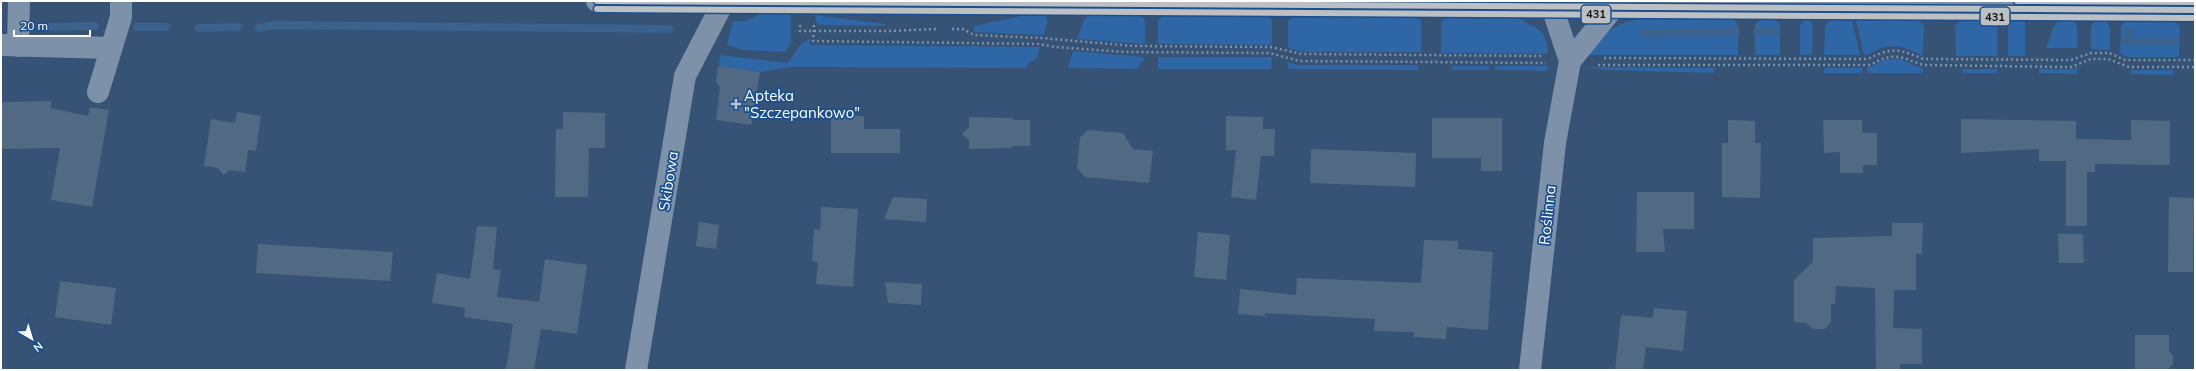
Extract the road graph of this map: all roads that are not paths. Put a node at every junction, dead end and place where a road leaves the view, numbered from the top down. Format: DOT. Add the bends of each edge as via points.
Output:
graph roads {
  1 [pos="19,1"];
  2 [pos="121,1"];
  3 [pos="597,1"];
  4 [pos="724,1"];
  5 [pos="814,2"];
  6 [pos="1079,2"];
  7 [pos="1667,4"];
  8 [pos="2043,5"];
  9 [pos="1552,7"];
  10 [pos="1614,7"];
  11 [pos="2195,10"];
  12 [pos="10,46"];
  13 [pos="111,48"];
  14 [pos="1570,60"];
  15 [pos="98,92"];
  16 [pos="636,370"];
  17 [pos="1530,370"];
  1 -- 12 [label="street"];
  2 -- 13 [label="street" via="121,16"];
  3 -- 4 [label="street"];
  4 -- 5 [label="street"];
  4 -- 16 [label="street, Skibowa" via="685,76"];
  5 -- 6 [label="street"];
  6 -- 9 [label="street"];
  7 -- 8 [label="street"];
  7 -- 10 [label="street"];
  8 -- 11 [label="street"];
  9 -- 10 [label="street"];
  9 -- 14 [label="street, Roślinna"];
  10 -- 14 [label="street, Roślinna"];
  12 -- 13 [label="street"];
  13 -- 15 [label="street"];
  14 -- 17 [label="street, Roślinna" via="1555,143"];
}
